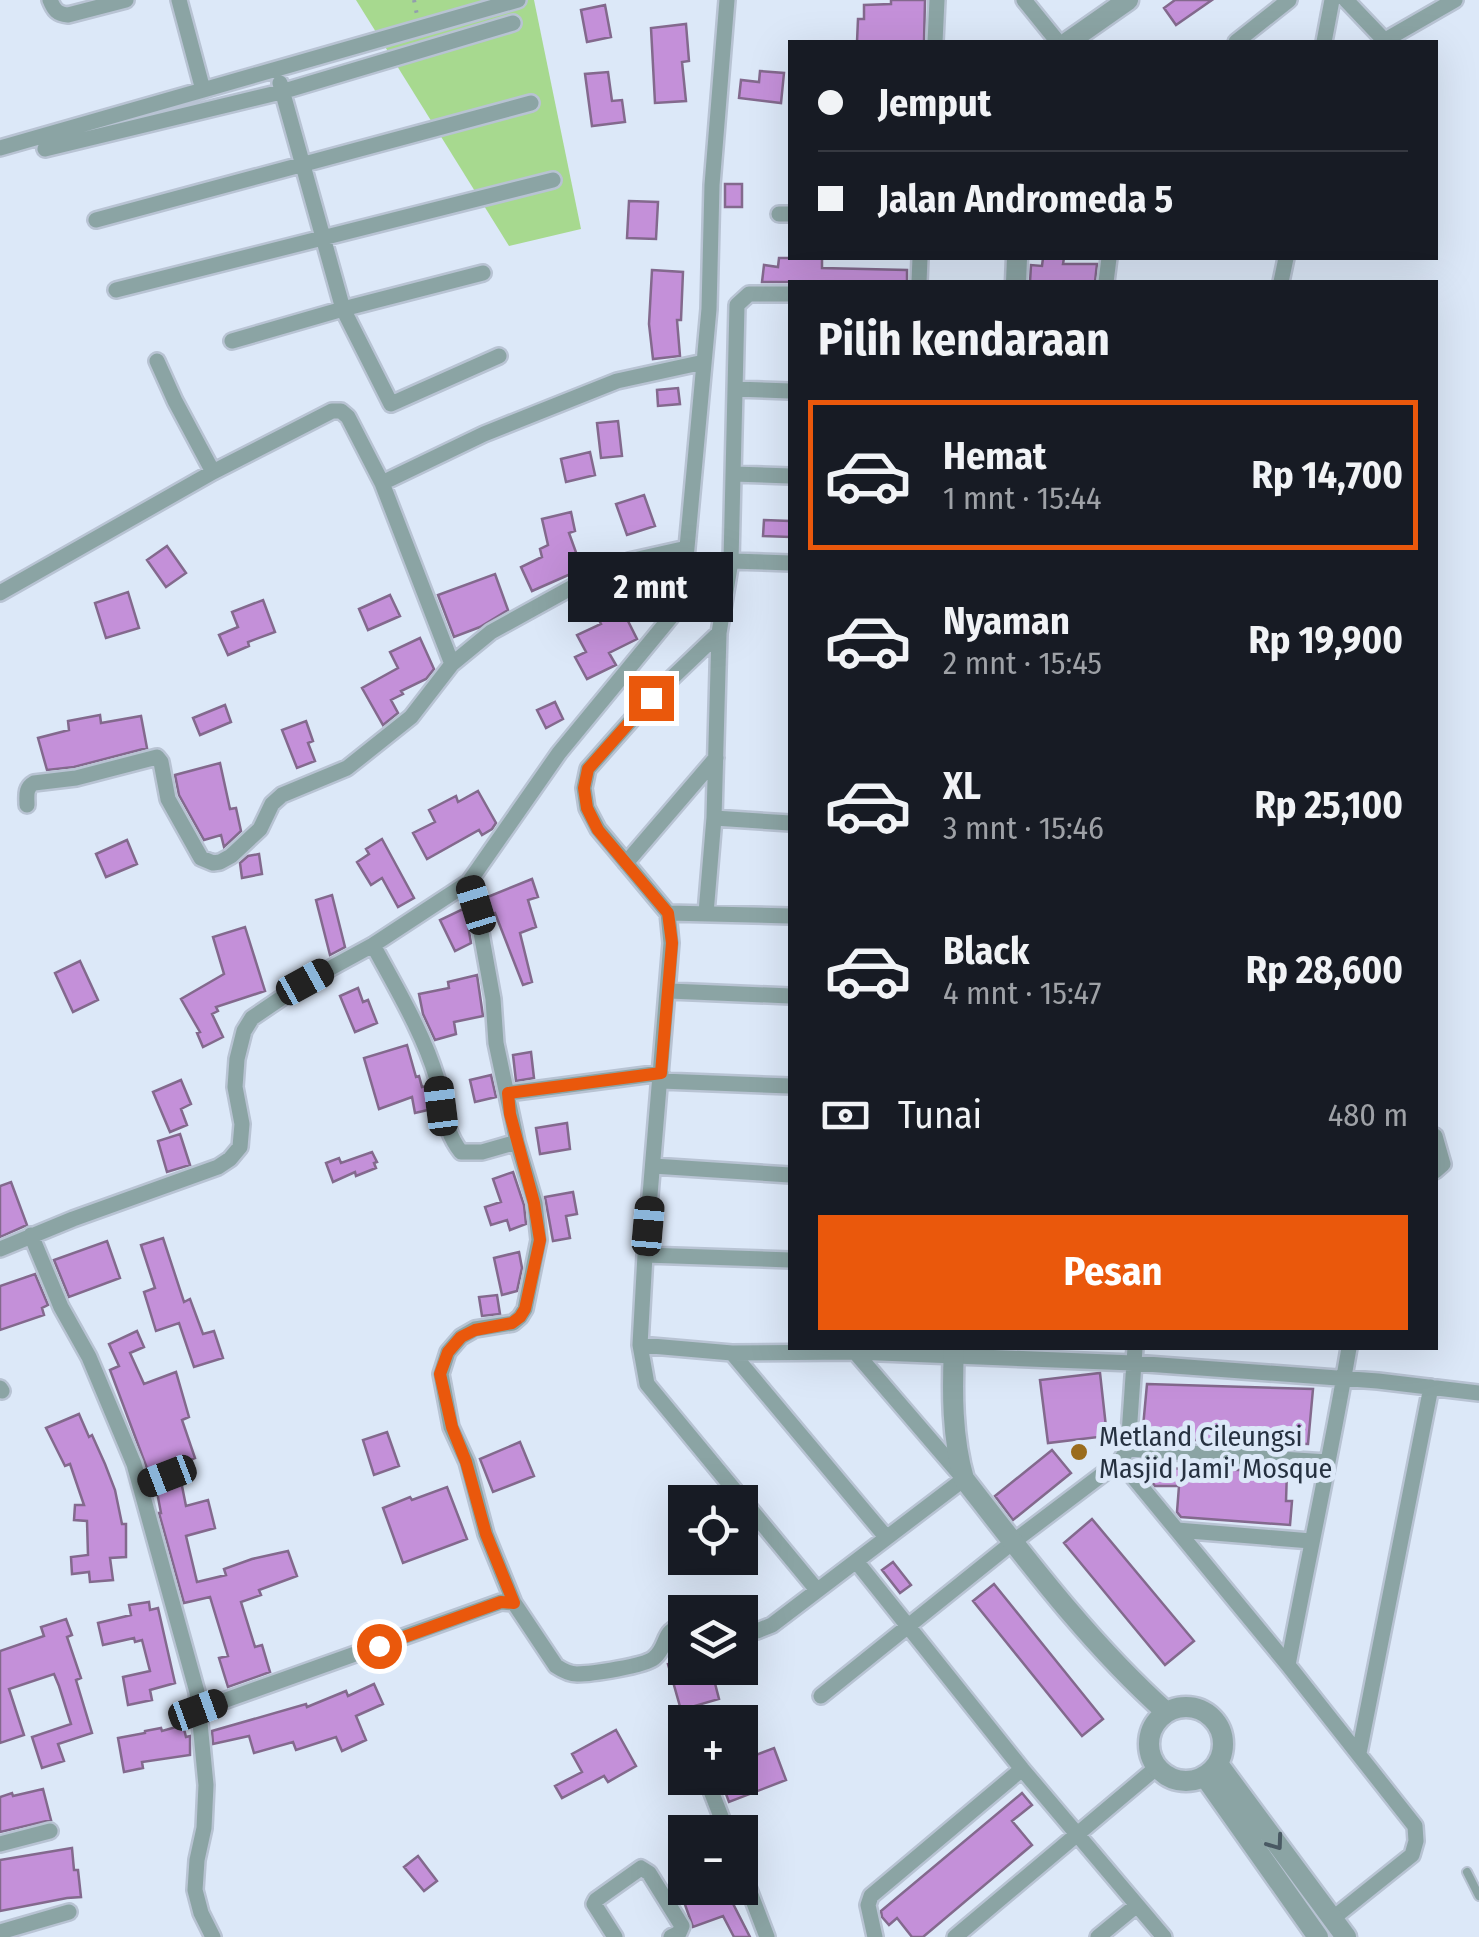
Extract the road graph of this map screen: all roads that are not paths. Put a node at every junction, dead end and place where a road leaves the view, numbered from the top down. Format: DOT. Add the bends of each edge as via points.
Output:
graph roads {
  1 [pos="50,0"];
  2 [pos="126,0"];
  3 [pos="180,0"];
  4 [pos="518,0"];
  5 [pos="719,0"];
  6 [pos="728,0"];
  7 [pos="955,0"];
  8 [pos="1024,0"];
  9 [pos="1128,0"];
  10 [pos="1289,0"];
  11 [pos="1332,0"];
  12 [pos="1346,0"];
  13 [pos="1456,0"];
  14 [pos="938,7"];
  15 [pos="513,23"];
  16 [pos="935,40"];
  17 [pos="1056,40"];
  18 [pos="1071,40"];
  19 [pos="1239,40"];
  20 [pos="1324,40"];
  21 [pos="1382,40"];
  22 [pos="1387,40"];
  23 [pos="278,69"];
  24 [pos="202,90"];
  25 [pos="281,92"];
  26 [pos="531,104"];
  27 [pos="0,148"];
  28 [pos="45,149"];
  29 [pos="302,164"];
  30 [pos="552,180"];
  31 [pos="96,220"];
  32 [pos="324,239"];
  33 [pos="483,273"];
  34 [pos="116,290"];
  35 [pos="788,294"];
  36 [pos="343,309"];
  37 [pos="232,341"];
  38 [pos="499,356"];
  39 [pos="157,361"];
  40 [pos="704,362"];
  41 [pos="735,389"];
  42 [pos="788,391"];
  43 [pos="213,472"];
  44 [pos="733,474"];
  45 [pos="788,476"];
  46 [pos="382,482"];
  47 [pos="687,548"];
  48 [pos="731,560"];
  49 [pos="788,563"];
  50 [pos="0,593"];
  51 [pos="720,634"];
  52 [pos="452,664"];
  53 [pos="716,758"];
  54 [pos="27,805"];
  55 [pos="714,818"];
  56 [pos="788,823"];
  57 [pos="626,863"];
  58 [pos="469,882"];
  59 [pos="668,913"];
  60 [pos="706,913"];
  61 [pos="788,916"];
  62 [pos="373,945"];
  63 [pos="668,992"];
  64 [pos="788,996"];
  65 [pos="661,1077"];
  66 [pos="788,1086"];
  67 [pos="508,1093"];
  68 [pos="517,1142"];
  69 [pos="653,1166"];
  70 [pos="788,1175"];
  71 [pos="31,1234"];
  72 [pos="0,1249"];
  73 [pos="645,1255"];
  74 [pos="788,1260"];
  75 [pos="640,1345"];
  76 [pos="1349,1350"];
  77 [pos="862,1351"];
  78 [pos="954,1352"];
  79 [pos="732,1353"];
  80 [pos="1045,1354"];
  81 [pos="1134,1355"];
  82 [pos="1343,1379"];
  83 [pos="1437,1388"];
  84 [pos="1474,1393"];
  85 [pos="1124,1455"];
  86 [pos="1327,1462"];
  87 [pos="172,1474"];
  88 [pos="964,1479"];
  89 [pos="140,1486"];
  90 [pos="1177,1530"];
  91 [pos="886,1538"];
  92 [pos="1311,1541"];
  93 [pos="1014,1542"];
  94 [pos="856,1561"];
  95 [pos="817,1590"];
  96 [pos="514,1603"];
  97 [pos="907,1628"];
  98 [pos="758,1630"];
  99 [pos="668,1636"];
  100 [pos="1288,1666"];
  101 [pos="821,1696"];
  102 [pos="198,1710"];
  103 [pos="1166,1712"];
  104 [pos="1359,1753"];
  105 [pos="1156,1768"];
  106 [pos="1022,1769"];
  107 [pos="1211,1771"];
  108 [pos="50,1830"];
  109 [pos="1078,1835"];
  110 [pos="0,1844"];
  111 [pos="1467,1872"];
  112 [pos="1479,1896"];
  113 [pos="755,1905"];
  114 [pos="1138,1905"];
  115 [pos="69,1912"];
  116 [pos="1332,1918"];
  117 [pos="0,1932"];
  118 [pos="1316,1936"];
  119 [pos="213,1937"];
  120 [pos="615,1937"];
  121 [pos="671,1937"];
  122 [pos="767,1937"];
  123 [pos="875,1937"];
  124 [pos="955,1937"];
  125 [pos="1098,1937"];
  126 [pos="1164,1937"];
  127 [pos="1346,1937"];
  1 -- 2 [label="street" via="68,15"];
  3 -- 24 [label="street"];
  4 -- 23 [label="street"];
  5 -- 6 [label="street"];
  6 -- 40 [label="street"];
  7 -- 14 [label="street"];
  8 -- 17 [label="street"];
  9 -- 18 [label="street"];
  10 -- 19 [label="street"];
  11 -- 20 [label="street"];
  12 -- 21 [label="street"];
  13 -- 22 [label="street"];
  14 -- 16 [label="street"];
  15 -- 25 [label="street"];
  23 -- 24 [label="street"];
  23 -- 25 [label="street"];
  24 -- 27 [label="street"];
  25 -- 28 [label="street"];
  25 -- 29 [label="street"];
  26 -- 29 [label="street"];
  29 -- 31 [label="street"];
  29 -- 32 [label="street"];
  30 -- 32 [label="street"];
  32 -- 34 [label="street"];
  32 -- 36 [label="street"];
  33 -- 36 [label="street"];
  35 -- 41 [label="street" via="749,294 737,305"];
  36 -- 37 [label="street"];
  36 -- 38 [label="street" via="391,404"];
  39 -- 43 [label="street"];
  40 -- 46 [label="street" via="617,381"];
  40 -- 47 [label="street"];
  41 -- 42 [label="street"];
  41 -- 44 [label="street"];
  43 -- 46 [label="street" via="341,411"];
  43 -- 50 [label="street"];
  44 -- 45 [label="street"];
  44 -- 48 [label="street"];
  46 -- 52 [label="street"];
  47 -- 52 [label="street" via="598,572 491,632"];
  47 -- 58 [label="street" via="675,612 559,753"];
  48 -- 49 [label="street"];
  48 -- 51 [label="street"];
  51 -- 53 [label="street"];
  51 -- 57 [label="street" via="588,769 587,808"];
  52 -- 54 [label="street" via="411,717 347,768 282,795 260,829 220,862 201,858 168,799 157,757 34,783"];
  53 -- 55 [label="street"];
  53 -- 57 [label="street"];
  55 -- 56 [label="street"];
  55 -- 60 [label="street"];
  57 -- 59 [label="street"];
  58 -- 62 [label="street"];
  58 -- 67 [label="street"];
  59 -- 60 [label="street"];
  59 -- 63 [label="street"];
  60 -- 61 [label="street"];
  62 -- 68 [label="street" via="422,1041 454,1144 472,1154"];
  62 -- 71 [label="street" via="252,1018 237,1059 242,1124 240,1148 230,1160"];
  63 -- 64 [label="street"];
  63 -- 65 [label="street"];
  65 -- 66 [label="street"];
  65 -- 67 [label="street"];
  65 -- 69 [label="street"];
  67 -- 68 [label="street"];
  68 -- 96 [label="street" via="540,1240 525,1309 512,1323 461,1337 440,1374 486,1534"];
  69 -- 70 [label="street"];
  69 -- 73 [label="street"];
  71 -- 72 [label="street"];
  71 -- 89 [label="street"];
  73 -- 74 [label="street"];
  73 -- 75 [label="street"];
  75 -- 79 [label="street"];
  75 -- 95 [label="street" via="647,1384"];
  76 -- 82 [label="street"];
  77 -- 78 [label="street"];
  77 -- 79 [label="street"];
  77 -- 88 [label="street"];
  78 -- 80 [label="street"];
  78 -- 88 [label="street"];
  79 -- 91 [label="street"];
  80 -- 81 [label="street"];
  81 -- 82 [label="street"];
  81 -- 85 [label="street"];
  82 -- 83 [label="street"];
  82 -- 86 [label="street"];
  83 -- 84 [label="street"];
  83 -- 104 [label="street"];
  85 -- 86 [label="street"];
  85 -- 90 [label="street"];
  85 -- 93 [label="street"];
  86 -- 92 [label="street"];
  87 -- 89 [label="street"];
  88 -- 91 [label="street"];
  88 -- 93 [label="street"];
  89 -- 102 [label="street"];
  90 -- 92 [label="street"];
  90 -- 100 [label="street"];
  91 -- 94 [label="street"];
  92 -- 100 [label="street"];
  93 -- 97 [label="street"];
  93 -- 103 [label="street" via="1127,1677"];
  94 -- 95 [label="street"];
  94 -- 97 [label="street"];
  95 -- 98 [label="street"];
  96 -- 99 [label="street" via="565,1672 645,1664"];
  96 -- 102 [label="street" via="501,1602"];
  97 -- 101 [label="street"];
  97 -- 106 [label="street"];
  100 -- 104 [label="street"];
  102 -- 119 [label="street" via="206,1785 194,1890"];
  103 -- 105 [label="street" via="1150,1730 1148,1750"];
  103 -- 107 [label="street" via="1202,1709 1218,1723 1224,1744"];
  104 -- 116 [label="street" via="1415,1826 1416,1841 1412,1855"];
  105 -- 107 [label="street" via="1178,1782"];
  105 -- 109 [label="street"];
  106 -- 109 [label="street"];
  106 -- 123 [label="street" via="871,1896"];
  107 -- 116 [label="street, one-way"];
  107 -- 118 [label="street"];
  108 -- 110 [label="street"];
  109 -- 114 [label="street"];
  109 -- 124 [label="street"];
  111 -- 112 [label="lane"];
  113 -- 122 [label="street"];
  114 -- 125 [label="street"];
  114 -- 126 [label="street"];
  115 -- 117 [label="street"];
  116 -- 127 [label="street"];
  120 -- 121 [label="street" via="594,1904 641,1868 682,1926"];
}
